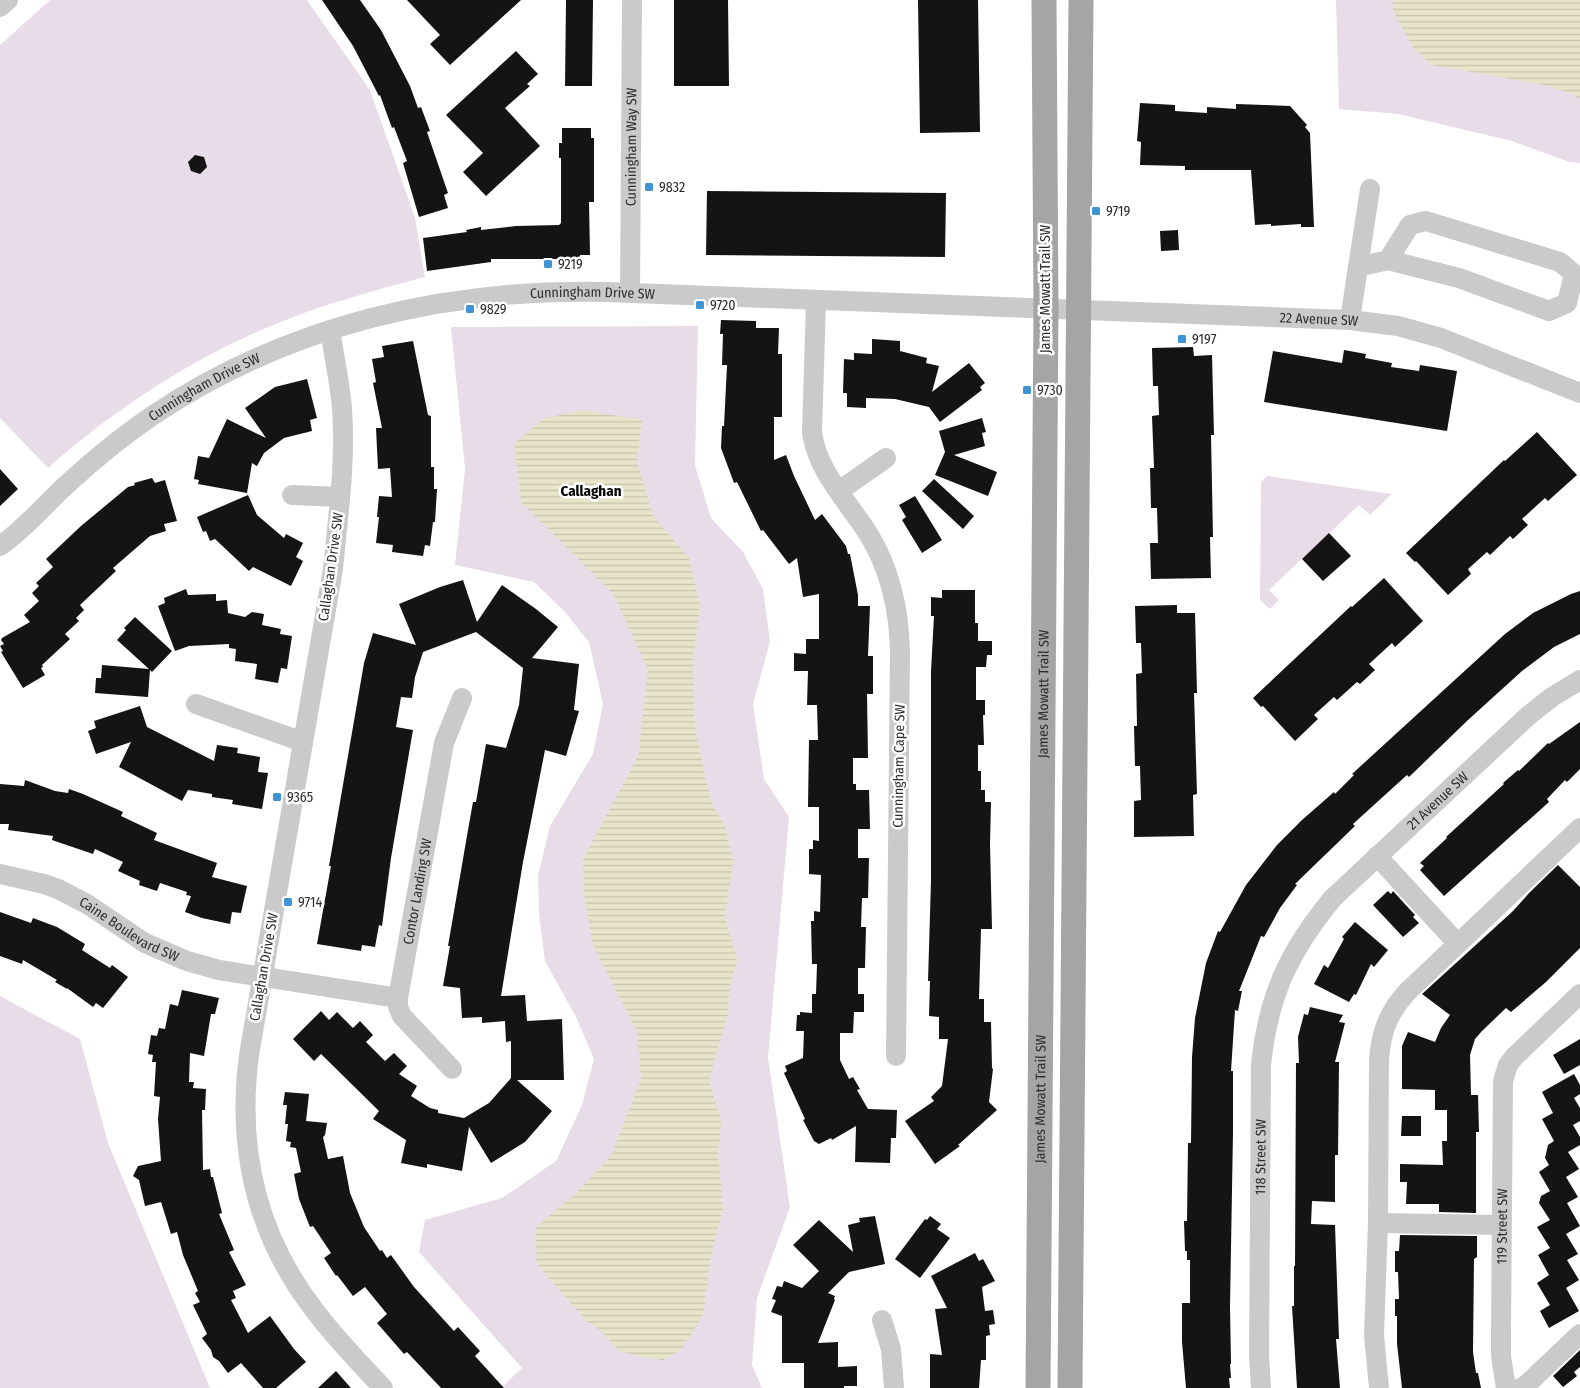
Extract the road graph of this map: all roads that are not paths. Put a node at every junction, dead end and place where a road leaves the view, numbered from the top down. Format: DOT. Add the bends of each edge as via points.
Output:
graph roads {
  1 [pos="8,0"];
  2 [pos="632,0"];
  3 [pos="1044,0"];
  4 [pos="1081,0"];
  5 [pos="0,7"];
  6 [pos="1370,190"];
  7 [pos="1388,260"];
  8 [pos="1358,267"];
  9 [pos="630,293"];
  10 [pos="816,301"];
  11 [pos="1046,309"];
  12 [pos="1079,310"];
  13 [pos="1350,320"];
  14 [pos="330,330"];
  15 [pos="1580,393"];
  16 [pos="886,458"];
  17 [pos="839,491"];
  18 [pos="292,495"];
  19 [pos="340,497"];
  20 [pos="0,546"];
  21 [pos="1580,680"];
  22 [pos="462,698"];
  23 [pos="196,704"];
  24 [pos="303,742"];
  25 [pos="1580,828"];
  26 [pos="1377,856"];
  27 [pos="0,874"];
  28 [pos="1305,933"];
  29 [pos="1458,944"];
  30 [pos="262,976"];
  31 [pos="1580,994"];
  32 [pos="398,998"];
  33 [pos="896,1056"];
  34 [pos="452,1069"];
  35 [pos="1378,1223"];
  36 [pos="1501,1225"];
  37 [pos="882,1320"];
  38 [pos="1580,1334"];
  39 [pos="383,1388"];
  40 [pos="894,1388"];
  41 [pos="1038,1388"];
  42 [pos="1070,1388"];
  43 [pos="1261,1388"];
  44 [pos="1378,1388"];
  45 [pos="1506,1388"];
  46 [pos="1520,1388"];
  1 -- 5 [label="street"];
  2 -- 9 [label="street, Cunningham Way SW"];
  3 -- 11 [label="main road, James Mowatt Trail SW"];
  4 -- 12 [label="main road"];
  6 -- 8 [label="street"];
  7 -- 7 [label="street" via="1460,278 1549,311 1567,303 1574,274 1560,262 1426,221 1410,225"];
  7 -- 8 [label="street"];
  8 -- 13 [label="street"];
  9 -- 10 [label="street, Cunningham Drive SW"];
  9 -- 14 [label="street, Cunningham Drive SW" via="561,291 480,297 412,309"];
  10 -- 11 [label="street, Cunningham Drive SW"];
  10 -- 17 [label="street, Cunningham Cape SW" via="812,433 818,458"];
  11 -- 12 [label="street, 22 Avenue SW"];
  11 -- 41 [label="main road, James Mowatt Trail SW"];
  12 -- 13 [label="street, 22 Avenue SW"];
  12 -- 42 [label="main road"];
  13 -- 15 [label="street, 22 Avenue SW" via="1398,326 1441,338"];
  14 -- 19 [label="street, Callaghan Drive SW" via="342,411"];
  14 -- 20 [label="street, Cunningham Drive SW" via="234,369 152,416 87,468"];
  16 -- 17 [label="street"];
  17 -- 33 [label="street, Cunningham Cape SW" via="884,563 893,590 899,629"];
  18 -- 19 [label="street"];
  19 -- 24 [label="street, Callaghan Drive SW" via="333,569"];
  21 -- 26 [label="street, 21 Avenue SW" via="1529,715"];
  22 -- 32 [label="street, Contor Landing SW" via="444,743"];
  23 -- 24 [label="street"];
  24 -- 30 [label="street, Callaghan Drive SW"];
  25 -- 29 [label="street"];
  26 -- 28 [label="street, 21 Avenue SW" via="1333,898"];
  26 -- 29 [label="street"];
  27 -- 30 [label="street, Caine Boulevard SW" via="58,889 145,942 187,961 219,970"];
  28 -- 43 [label="street, 118 Street SW" via="1269,1013 1261,1065"];
  29 -- 35 [label="street" via="1398,1002 1380,1041"];
  30 -- 32 [label="street, Caine Boulevard SW"];
  30 -- 39 [label="street, Callaghan Drive SW" via="246,1080 245,1110 251,1172 261,1212 284,1264 313,1309"];
  31 -- 36 [label="street, 119 Street SW" via="1521,1049 1508,1065 1502,1081"];
  32 -- 34 [label="street" via="402,1016"];
  35 -- 36 [label="street"];
  35 -- 44 [label="street" via="1374,1334"];
  36 -- 45 [label="street, 119 Street SW" via="1501,1356"];
  37 -- 40 [label="street" via="891,1348"];
  38 -- 46 [label="street"];
}
